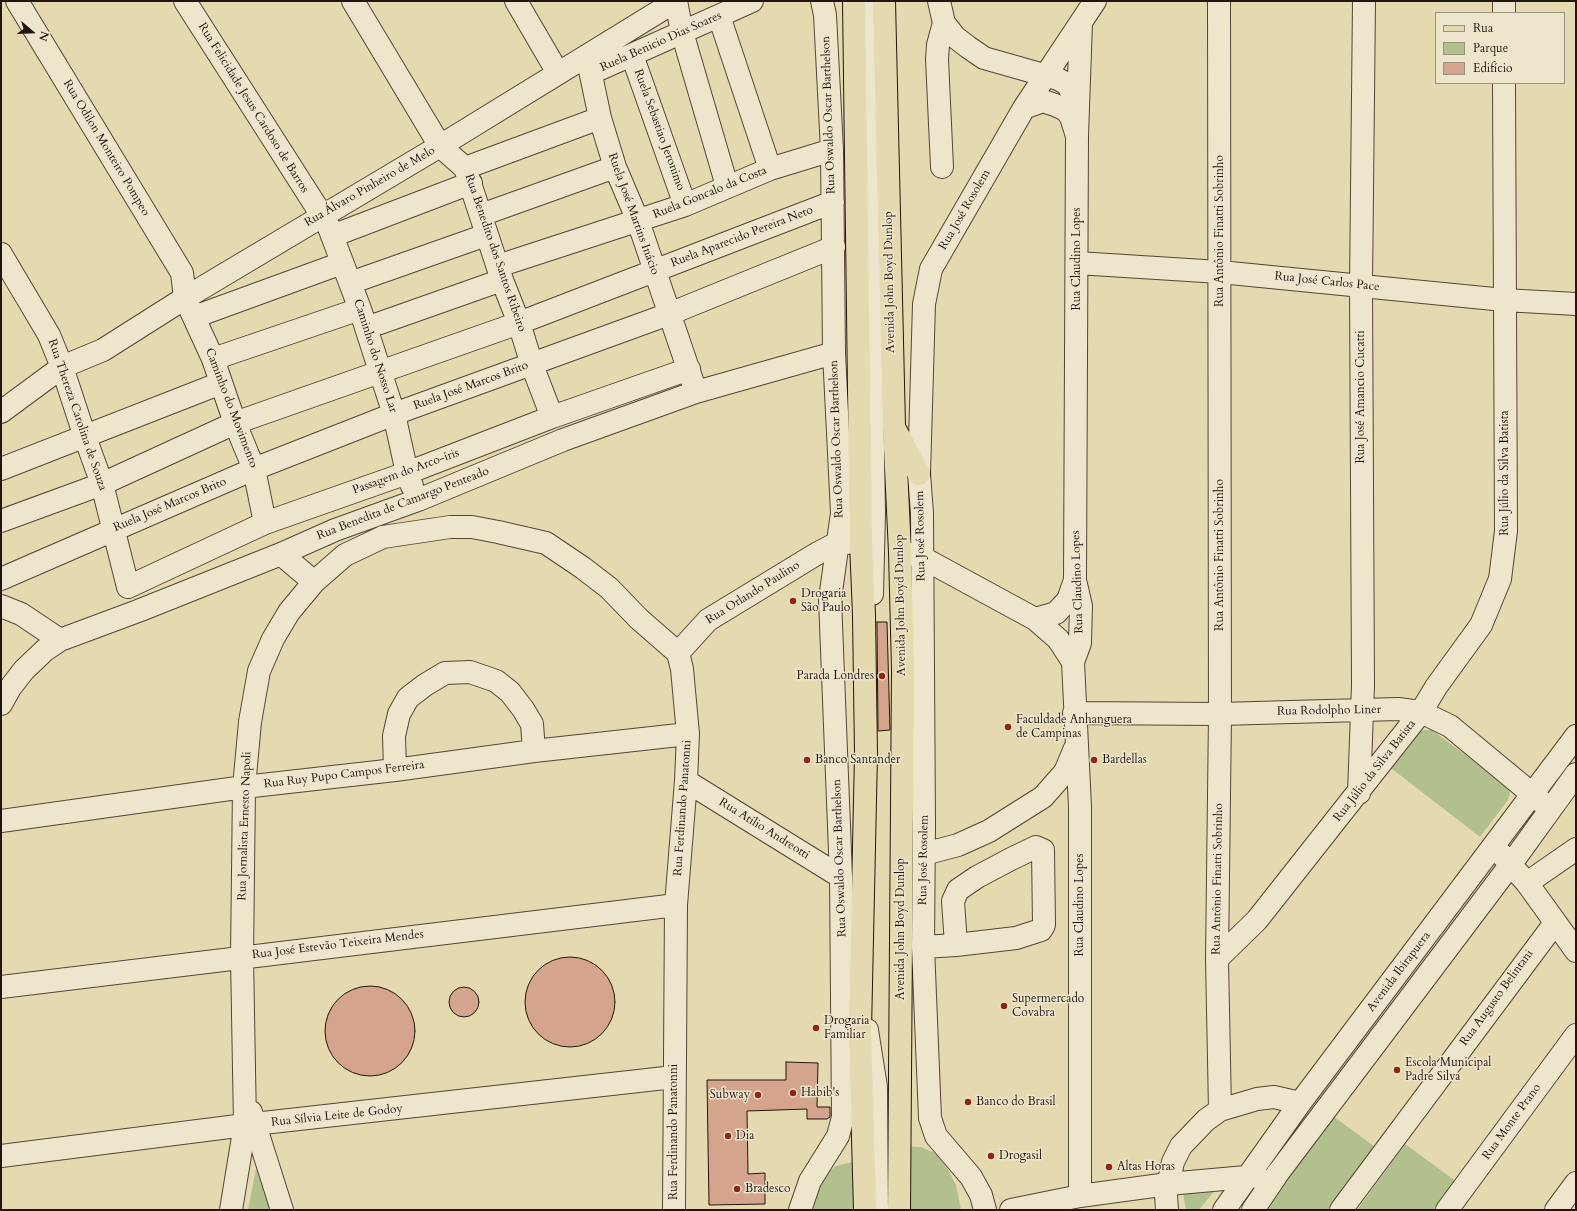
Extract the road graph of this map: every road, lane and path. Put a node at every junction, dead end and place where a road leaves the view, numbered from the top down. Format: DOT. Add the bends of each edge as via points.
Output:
graph roads {
  1 [pos="17,1"];
  2 [pos="185,1"];
  3 [pos="352,1"];
  4 [pos="516,1"];
  5 [pos="676,1"];
  6 [pos="752,1"];
  7 [pos="822,1"];
  8 [pos="854,1"];
  9 [pos="866,1"];
  10 [pos="877,1"];
  11 [pos="884,1"];
  12 [pos="939,1"];
  13 [pos="1095,1"];
  14 [pos="1219,1"];
  15 [pos="1364,1"];
  16 [pos="1504,1"];
  17 [pos="1504,12"];
  18 [pos="719,16"];
  19 [pos="944,23"];
  20 [pos="1081,23"];
  21 [pos="682,32"];
  22 [pos="632,55"];
  23 [pos="589,64"];
  24 [pos="558,73"];
  25 [pos="1044,76"];
  26 [pos="1504,84"];
  27 [pos="1078,102"];
  28 [pos="1024,108"];
  29 [pos="600,118"];
  30 [pos="1077,135"];
  31 [pos="440,146"];
  32 [pos="832,150"];
  33 [pos="616,167"];
  34 [pos="942,168"];
  35 [pos="770,169"];
  36 [pos="468,176"];
  37 [pos="727,186"];
  38 [pos="833,202"];
  39 [pos="685,205"];
  40 [pos="321,216"];
  41 [pos="638,221"];
  42 [pos="484,225"];
  43 [pos="332,236"];
  44 [pos="834,247"];
  45 [pos="1,254"];
  46 [pos="342,263"];
  47 [pos="1077,263"];
  48 [pos="654,271"];
  49 [pos="1220,272"];
  50 [pos="500,273"];
  51 [pos="350,283"];
  52 [pos="1361,286"];
  53 [pos="185,298"];
  54 [pos="1504,300"];
  55 [pos="1576,304"];
  56 [pos="668,314"];
  57 [pos="194,317"];
  58 [pos="363,318"];
  59 [pos="519,323"];
  60 [pos="834,353"];
  61 [pos="213,358"];
  62 [pos="532,365"];
  63 [pos="62,367"];
  64 [pos="689,369"];
  65 [pos="380,371"];
  66 [pos="221,382"];
  67 [pos="696,392"];
  68 [pos="1,412"];
  69 [pos="394,414"];
  70 [pos="552,417"];
  71 [pos="235,423"];
  72 [pos="894,426"];
  73 [pos="85,437"];
  74 [pos="1,469"];
  75 [pos="254,469"];
  76 [pos="406,473"];
  77 [pos="920,474"];
  78 [pos="102,484"];
  79 [pos="418,500"];
  80 [pos="274,520"];
  81 [pos="1,522"];
  82 [pos="115,529"];
  83 [pos="335,530"];
  84 [pos="836,543"];
  85 [pos="882,547"];
  86 [pos="281,554"];
  87 [pos="921,557"];
  88 [pos="1,579"];
  89 [pos="1075,580"];
  90 [pos="314,582"];
  91 [pos="128,587"];
  92 [pos="1,606"];
  93 [pos="1035,619"];
  94 [pos="60,640"];
  95 [pos="678,653"];
  96 [pos="1073,662"];
  97 [pos="1,704"];
  98 [pos="1362,711"];
  99 [pos="1421,712"];
  100 [pos="1074,713"];
  101 [pos="1220,714"];
  102 [pos="688,734"];
  103 [pos="1576,736"];
  104 [pos="1076,746"];
  105 [pos="534,751"];
  106 [pos="395,770"];
  107 [pos="1576,774"];
  108 [pos="686,781"];
  109 [pos="244,787"];
  110 [pos="1359,793"];
  111 [pos="1533,793"];
  112 [pos="1043,797"];
  113 [pos="1080,807"];
  114 [pos="1550,809"];
  115 [pos="1,821"];
  116 [pos="1493,847"];
  117 [pos="1576,849"];
  118 [pos="924,854"];
  119 [pos="1511,864"];
  120 [pos="841,877"];
  121 [pos="1527,883"];
  122 [pos="676,905"];
  123 [pos="1555,922"];
  124 [pos="956,945"];
  125 [pos="923,947"];
  126 [pos="1576,951"];
  127 [pos="242,957"];
  128 [pos="1217,959"];
  129 [pos="1,987"];
  130 [pos="1576,1035"];
  131 [pos="674,1077"];
  132 [pos="1300,1103"];
  133 [pos="1220,1110"];
  134 [pos="250,1125"];
  135 [pos="1,1156"];
  136 [pos="1278,1173"];
  137 [pos="1246,1177"];
  138 [pos="1576,1183"];
  139 [pos="1168,1184"];
  140 [pos="1080,1196"];
  141 [pos="231,1210"];
  142 [pos="282,1210"];
  143 [pos="674,1210"];
  144 [pos="800,1210"];
  145 [pos="865,1210"];
  146 [pos="877,1210"];
  147 [pos="890,1210"];
  148 [pos="899,1210"];
  149 [pos="985,1210"];
  150 [pos="1011,1210"];
  151 [pos="1167,1210"];
  152 [pos="1224,1210"];
  153 [pos="1253,1210"];
  154 [pos="1341,1210"];
  155 [pos="1447,1210"];
  156 [pos="1556,1210"];
  1 -- 53 [label="street, Rua Odilon Monteiro Pompeo" via="182,273"];
  2 -- 40 [label="street, Rua Felicidade Jesus Cardoso de Barros"];
  3 -- 31 [label="street, Rua Benedito dos Santos Ribeiro"];
  4 -- 24 [label="street"];
  5 -- 21 [label="street"];
  5 -- 23 [label="street, Rua Álvaro Pinheiro de Melo"];
  6 -- 18 [label="street, Ruela Benicio Dias Soares"];
  7 -- 32 [label="street, Rua Oswaldo Oscar Barthelson" via="825,15"];
  8 -- 85 [label="main road, Avenida John Boyd Dunlop"];
  9 -- 85 [label="street"];
  10 -- 85 [label="street" via="882,295"];
  11 -- 72 [label="main road, Avenida John Boyd Dunlop"];
  12 -- 19 [label="street"];
  13 -- 20 [label="street, Rua José Rosolem"];
  14 -- 49 [label="street, Rua Antônio Finatti Sobrinho"];
  15 -- 52 [label="street, Rua José Amancio Cucatti"];
  16 -- 17 [label="street"];
  18 -- 21 [label="street, Ruela Benicio Dias Soares"];
  18 -- 35 [label="street"];
  19 -- 25 [label="street" via="955,37 984,58"];
  19 -- 34 [label="street" via="937,60"];
  20 -- 25 [label="street, Rua José Rosolem"];
  20 -- 27 [label="street, Rua Claudino Lopes"];
  21 -- 22 [label="street, Ruela Benicio Dias Soares"];
  21 -- 37 [label="street"];
  22 -- 23 [label="street, Ruela Benicio Dias Soares"];
  22 -- 39 [label="street, Ruela Sebastiao Jeronimo"];
  23 -- 24 [label="street, Rua Álvaro Pinheiro de Melo"];
  23 -- 29 [label="street, Ruela José Martins Inácio"];
  24 -- 31 [label="street, Rua Álvaro Pinheiro de Melo"];
  25 -- 27 [label="street" via="1067,84"];
  25 -- 28 [label="street, Rua José Rosolem"];
  26 -- 54 [label="street, Rua Júlio da Silva Batista"];
  27 -- 30 [label="street, Rua Claudino Lopes"];
  28 -- 30 [label="street, Rua Claudino Lopes" via="1043,101 1066,110"];
  28 -- 77 [label="street, Rua José Rosolem" via="931,269 924,304"];
  29 -- 33 [label="street, Ruela José Martins Inácio"];
  29 -- 36 [label="street"];
  30 -- 47 [label="street, Rua Claudino Lopes"];
  31 -- 36 [label="street, Rua Benedito dos Santos Ribeiro"];
  31 -- 40 [label="street, Rua Álvaro Pinheiro de Melo"];
  32 -- 35 [label="street, Ruela Goncalo da Costa"];
  32 -- 38 [label="street, Rua Oswaldo Oscar Barthelson"];
  33 -- 41 [label="street, Ruela José Martins Inácio"];
  33 -- 42 [label="street"];
  35 -- 37 [label="street, Ruela Goncalo da Costa"];
  36 -- 42 [label="street, Rua Benedito dos Santos Ribeiro"];
  36 -- 43 [label="street"];
  37 -- 39 [label="street, Ruela Goncalo da Costa"];
  38 -- 44 [label="street, Rua Oswaldo Oscar Barthelson"];
  38 -- 48 [label="street, Ruela Aparecido Pereira Neto"];
  39 -- 41 [label="street, Ruela Goncalo da Costa"];
  40 -- 43 [label="street, Caminho do Nosso Lar"];
  40 -- 53 [label="street, Rua Álvaro Pinheiro de Melo"];
  41 -- 48 [label="street, Ruela José Martins Inácio"];
  41 -- 50 [label="street, Ruela Goncalo da Costa"];
  42 -- 50 [label="street, Rua Benedito dos Santos Ribeiro"];
  42 -- 51 [label="street"];
  43 -- 46 [label="street, Caminho do Nosso Lar"];
  44 -- 56 [label="street, Ruela José Marcos Brito"];
  44 -- 60 [label="street, Rua Oswaldo Oscar Barthelson"];
  45 -- 63 [label="street, Rua Thereza Carolina de Souza" via="49,335"];
  46 -- 51 [label="street, Caminho do Nosso Lar"];
  46 -- 57 [label="street"];
  47 -- 49 [label="street, Rua José Carlos Pace"];
  47 -- 89 [label="street, Rua Claudino Lopes"];
  48 -- 56 [label="street, Ruela José Martins Inácio"];
  48 -- 59 [label="street, Ruela Aparecido Pereira Neto"];
  49 -- 52 [label="street, Rua José Carlos Pace"];
  49 -- 101 [label="street, Rua Antônio Finatti Sobrinho"];
  50 -- 58 [label="street, Ruela Goncalo da Costa"];
  50 -- 59 [label="street, Rua Benedito dos Santos Ribeiro"];
  51 -- 58 [label="street, Caminho do Nosso Lar"];
  52 -- 54 [label="street, Rua José Carlos Pace"];
  52 -- 98 [label="street, Rua José Amancio Cucatti"];
  53 -- 57 [label="street, Caminho do Movimento"];
  53 -- 63 [label="street, Rua Álvaro Pinheiro de Melo" via="103,350"];
  54 -- 55 [label="street, Rua José Carlos Pace"];
  54 -- 99 [label="street, Rua Júlio da Silva Batista" via="1506,530 1500,578 1481,625"];
  56 -- 62 [label="street, Ruela José Marcos Brito"];
  56 -- 64 [label="street, Ruela José Martins Inácio"];
  57 -- 61 [label="street, Caminho do Movimento"];
  58 -- 61 [label="street, Ruela Goncalo da Costa"];
  58 -- 65 [label="street, Caminho do Nosso Lar"];
  59 -- 62 [label="street, Rua Benedito dos Santos Ribeiro"];
  59 -- 65 [label="street, Ruela Aparecido Pereira Neto"];
  60 -- 67 [label="street, Rua Benedita de Camargo Penteado"];
  60 -- 84 [label="street, Rua Oswaldo Oscar Barthelson" via="842,512"];
  61 -- 66 [label="street, Caminho do Movimento"];
  62 -- 69 [label="street, Ruela José Marcos Brito"];
  62 -- 70 [label="street, Rua Benedito dos Santos Ribeiro"];
  63 -- 68 [label="street, Rua Álvaro Pinheiro de Melo"];
  63 -- 73 [label="street, Rua Thereza Carolina de Souza"];
  64 -- 67 [label="street, Ruela José Martins Inácio"];
  64 -- 70 [label="street, Passagem do Arco-íris"];
  65 -- 69 [label="street, Caminho do Nosso Lar"];
  65 -- 71 [label="street, Ruela Aparecido Pereira Neto"];
  66 -- 71 [label="street, Caminho do Movimento"];
  66 -- 73 [label="street"];
  67 -- 79 [label="street, Rua Benedita de Camargo Penteado" via="563,440"];
  69 -- 75 [label="street, Ruela José Marcos Brito"];
  69 -- 76 [label="street, Caminho do Nosso Lar"];
  70 -- 76 [label="street, Passagem do Arco-íris"];
  71 -- 75 [label="street, Caminho do Movimento"];
  71 -- 78 [label="street, Ruela Aparecido Pereira Neto"];
  72 -- 77 [label="main road"];
  72 -- 85 [label="main road, Avenida John Boyd Dunlop"];
  73 -- 74 [label="street"];
  73 -- 78 [label="street, Rua Thereza Carolina de Souza"];
  75 -- 80 [label="street, Caminho do Movimento"];
  75 -- 82 [label="street, Ruela José Marcos Brito"];
  76 -- 79 [label="street, Caminho do Nosso Lar"];
  76 -- 80 [label="street, Passagem do Arco-íris"];
  77 -- 87 [label="street, Rua José Rosolem"];
  78 -- 81 [label="street, Ruela Aparecido Pereira Neto"];
  78 -- 82 [label="street, Rua Thereza Carolina de Souza"];
  79 -- 83 [label="street, Rua Benedita de Camargo Penteado"];
  80 -- 83 [label="street" via="313,521"];
  80 -- 91 [label="street, Passagem do Arco-íris"];
  82 -- 88 [label="street, Ruela José Marcos Brito"];
  82 -- 91 [label="street, Rua Thereza Carolina de Souza"];
  83 -- 86 [label="street, Rua Benedita de Camargo Penteado"];
  84 -- 85 [label="street"];
  84 -- 95 [label="street, Rua Orlando Paulino" via="708,620"];
  84 -- 120 [label="street, Rua Oswaldo Oscar Barthelson" via="830,599"];
  85 -- 87 [label="street"];
  85 -- 145 [label="main road, Avenida John Boyd Dunlop" via="864,615 866,754 860,1030"];
  85 -- 146 [label="street" via="870,622 873,823 867,918 867,1032 876,1088"];
  85 -- 147 [label="street" via="896,732"];
  85 -- 148 [label="main road, Avenida John Boyd Dunlop" via="903,670"];
  86 -- 90 [label="street"];
  86 -- 94 [label="street, Rua Benedita de Camargo Penteado"];
  87 -- 93 [label="street"];
  87 -- 118 [label="street, Rua José Rosolem"];
  89 -- 93 [label="street" via="1068,600 1056,613"];
  89 -- 96 [label="street, Rua Claudino Lopes" via="1081,606 1080,643"];
  90 -- 95 [label="street, Rua Jornalista Ernesto Napoli" via="345,555 383,537 450,526 498,532 546,543 584,568"];
  90 -- 109 [label="street, Rua Jornalista Ernesto Napoli" via="289,612 273,639 259,671 250,722"];
  92 -- 94 [label="street" via="21,614"];
  93 -- 96 [label="street" via="1058,639"];
  94 -- 97 [label="street, Rua Benedita de Camargo Penteado" via="24,670"];
  95 -- 102 [label="street, Rua Ferdinando Panatonni" via="682,669"];
  96 -- 100 [label="street, Rua Claudino Lopes"];
  98 -- 99 [label="street, Rua Rodolpho Liner" via="1398,709"];
  98 -- 101 [label="street, Rua Rodolpho Liner"];
  98 -- 110 [label="street, Rua José Amancio Cucatti"];
  99 -- 110 [label="street, Rua Júlio da Silva Batista"];
  99 -- 111 [label="street, Rua Rodolpho Liner" via="1450,726"];
  100 -- 101 [label="street, Rua Rodolpho Liner"];
  100 -- 104 [label="street, Rua Claudino Lopes"];
  101 -- 128 [label="street, Rua Antônio Finatti Sobrinho"];
  102 -- 105 [label="street, Rua Ruy Pupo Campos Ferreira"];
  102 -- 108 [label="street, Rua Ferdinando Panatonni"];
  103 -- 111 [label="street, Avenida Ibirapuera"];
  104 -- 112 [label="street" via="1065,772"];
  104 -- 113 [label="street, Rua Claudino Lopes"];
  105 -- 106 [label="street, Rua Ruy Pupo Campos Ferreira"];
  105 -- 106 [label="street" via="532,724 510,692 496,681 470,672 444,673 408,698 398,714 394,736"];
  106 -- 109 [label="street, Rua Ruy Pupo Campos Ferreira"];
  107 -- 114 [label="street, Avenida Ibirapuera"];
  108 -- 120 [label="street, Rua Atílio Andreotti"];
  108 -- 122 [label="street, Rua Ferdinando Panatonni"];
  109 -- 115 [label="street, Rua Ruy Pupo Campos Ferreira"];
  109 -- 127 [label="street, Rua Jornalista Ernesto Napoli"];
  110 -- 128 [label="street, Rua Júlio da Silva Batista" via="1257,920"];
  111 -- 114 [label="street, Rua Rodolpho Liner"];
  111 -- 116 [label="street, Avenida Ibirapuera"];
  112 -- 113 [label="street" via="1065,798"];
  112 -- 118 [label="street" via="989,831 958,845"];
  113 -- 140 [label="street, Rua Claudino Lopes"];
  114 -- 119 [label="street, Avenida Ibirapuera"];
  116 -- 119 [label="street"];
  116 -- 132 [label="street, Avenida Ibirapuera"];
  117 -- 121 [label="street"];
  118 -- 125 [label="street, Rua José Rosolem"];
  119 -- 121 [label="street"];
  119 -- 136 [label="street, Avenida Ibirapuera"];
  120 -- 144 [label="street, Rua Oswaldo Oscar Barthelson" via="843,1117 838,1136 810,1181"];
  121 -- 123 [label="street"];
  122 -- 127 [label="street, Rua José Estevão Teixeira Mendes"];
  122 -- 131 [label="street, Rua Ferdinando Panatonni"];
  123 -- 126 [label="street"];
  123 -- 154 [label="street, Rua Augusto Belintani"];
  124 -- 124 [label="street" via="1016,938 1041,930 1044,925 1043,850 1036,847 977,877 958,890 953,901"];
  124 -- 125 [label="street"];
  125 -- 149 [label="street, Rua José Rosolem" via="932,1128 971,1177 981,1195"];
  127 -- 129 [label="street, Rua José Estevão Teixeira Mendes"];
  127 -- 134 [label="street, Rua Jornalista Ernesto Napoli" via="245,1095"];
  128 -- 133 [label="street, Rua Antônio Finatti Sobrinho"];
  130 -- 155 [label="street, Rua Monte Prano"];
  131 -- 134 [label="street, Rua Sílvia Leite de Godoy"];
  131 -- 143 [label="street, Rua Ferdinando Panatonni"];
  132 -- 133 [label="street" via="1274,1097 1257,1099"];
  132 -- 137 [label="street, Avenida Ibirapuera"];
  133 -- 139 [label="street" via="1193,1132 1181,1146 1173,1162"];
  134 -- 135 [label="street, Rua Sílvia Leite de Godoy"];
  134 -- 141 [label="street, Rua Jornalista Ernesto Napoli"];
  134 -- 142 [label="street"];
  136 -- 137 [label="street"];
  136 -- 153 [label="street, Avenida Ibirapuera"];
  137 -- 139 [label="street"];
  137 -- 152 [label="street, Avenida Ibirapuera"];
  138 -- 156 [label="street"];
  139 -- 140 [label="street"];
  139 -- 151 [label="street"];
  140 -- 150 [label="street"];
}
